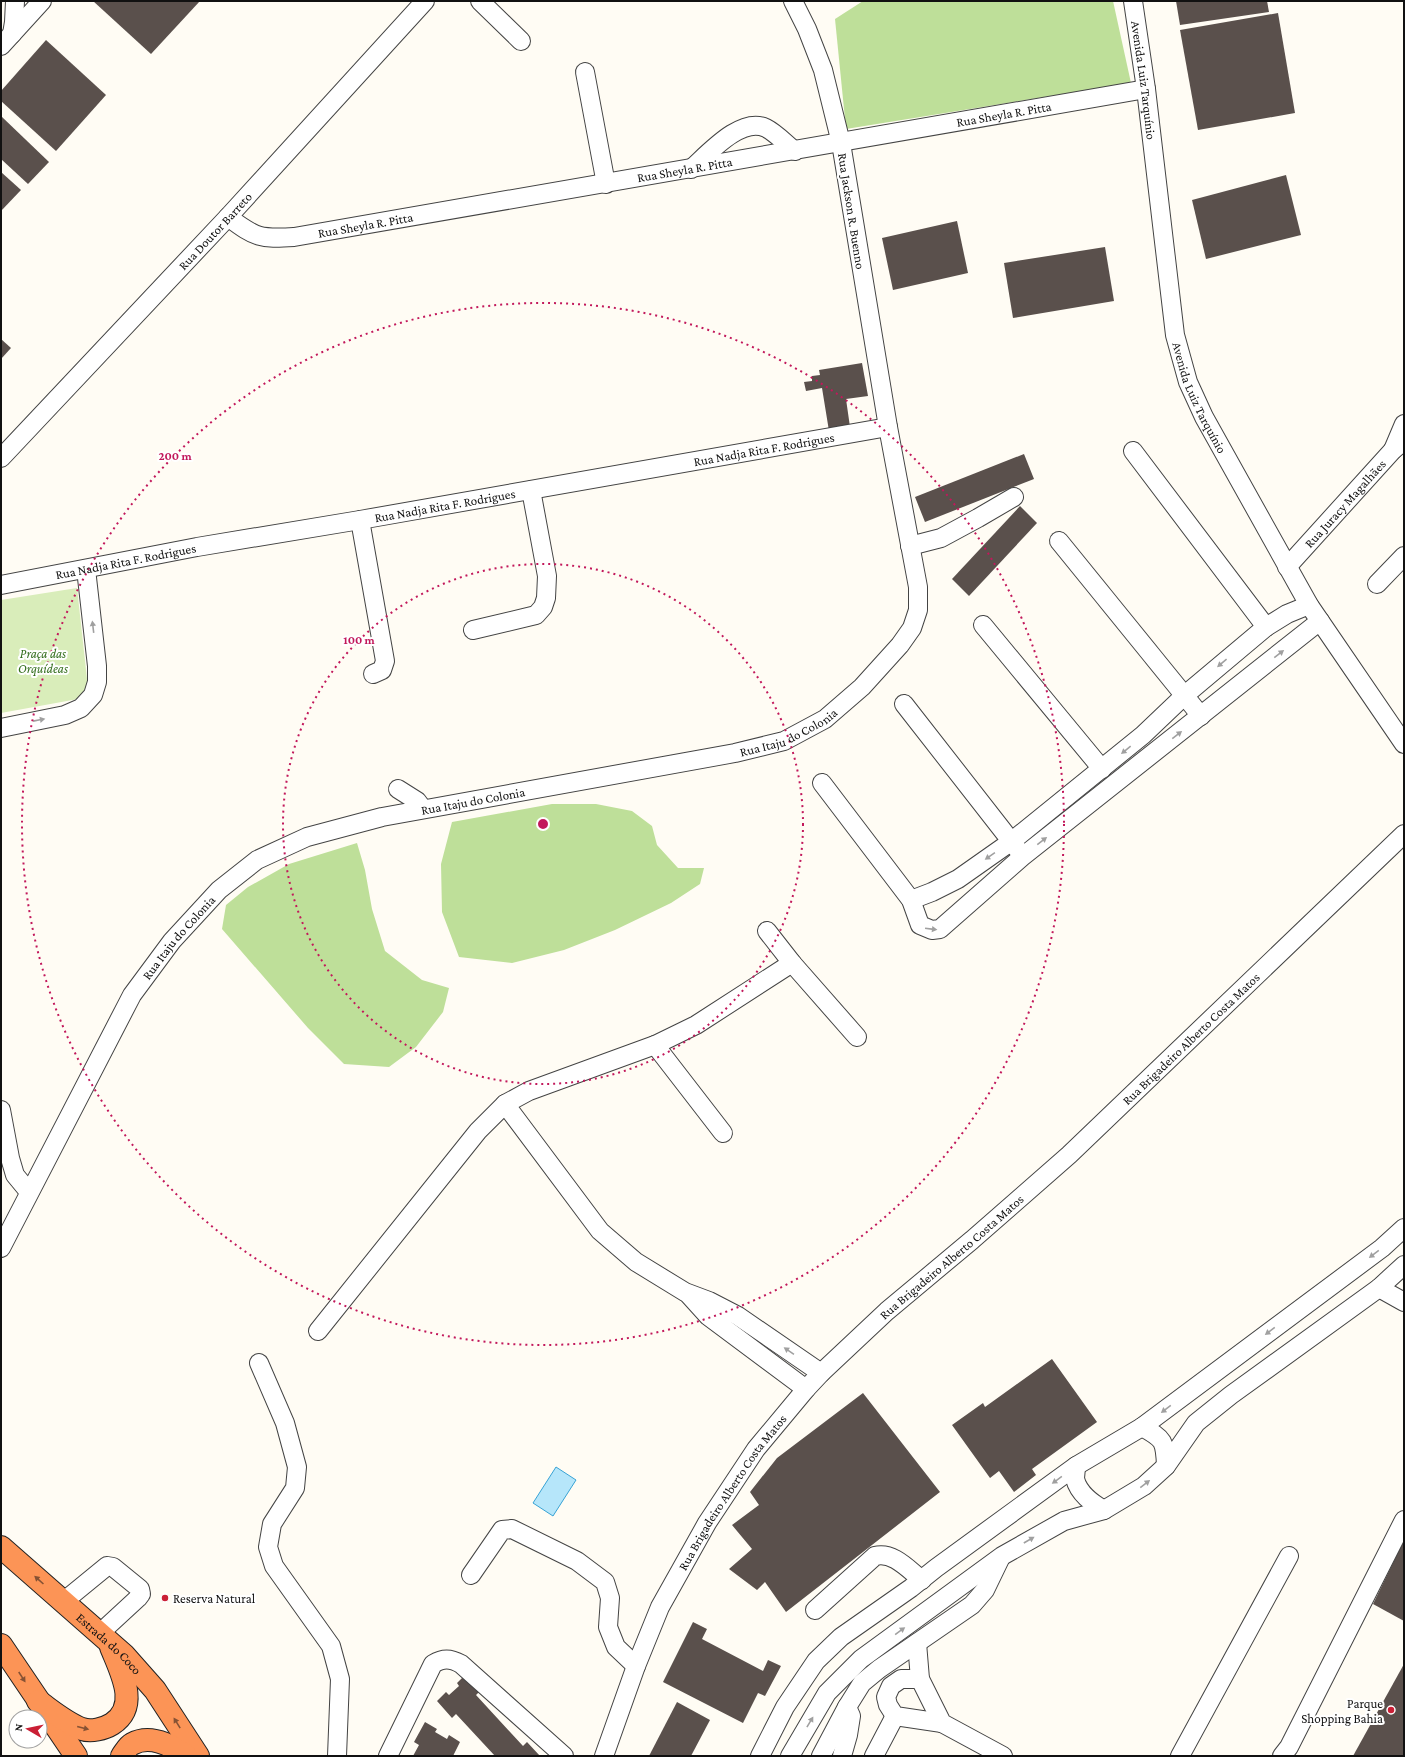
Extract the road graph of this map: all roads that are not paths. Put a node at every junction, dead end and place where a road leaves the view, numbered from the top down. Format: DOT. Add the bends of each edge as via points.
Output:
graph roads {
  1 [pos="15,1"];
  2 [pos="42,1"];
  3 [pos="425,1"];
  4 [pos="480,1"];
  5 [pos="793,1"];
  6 [pos="1133,1"];
  7 [pos="6,40"];
  8 [pos="521,41"];
  9 [pos="585,72"];
  10 [pos="1146,89"];
  11 [pos="841,143"];
  12 [pos="795,151"];
  13 [pos="690,169"];
  14 [pos="606,184"];
  15 [pos="228,217"];
  16 [pos="1404,424"];
  17 [pos="888,427"];
  18 [pos="1398,446"];
  19 [pos="1133,451"];
  20 [pos="1,458"];
  21 [pos="531,490"];
  22 [pos="1014,496"];
  23 [pos="360,520"];
  24 [pos="1059,542"];
  25 [pos="910,546"];
  26 [pos="1404,556"];
  27 [pos="1287,567"];
  28 [pos="86,569"];
  29 [pos="1377,584"];
  30 [pos="1,585"];
  31 [pos="1309,605"];
  32 [pos="1320,621"];
  33 [pos="983,625"];
  34 [pos="1266,627"];
  35 [pos="473,630"];
  36 [pos="1241,648"];
  37 [pos="1254,673"];
  38 [pos="373,674"];
  39 [pos="1185,695"];
  40 [pos="904,704"];
  41 [pos="1201,716"];
  42 [pos="1,728"];
  43 [pos="1144,735"];
  44 [pos="1404,744"];
  45 [pos="1158,750"];
  46 [pos="1102,769"];
  47 [pos="822,783"];
  48 [pos="398,789"];
  49 [pos="424,809"];
  50 [pos="1404,834"];
  51 [pos="1012,841"];
  52 [pos="1022,857"];
  53 [pos="911,900"];
  54 [pos="767,930"];
  55 [pos="792,963"];
  56 [pos="856,1037"];
  57 [pos="655,1045"];
  58 [pos="505,1104"];
  59 [pos="1,1110"];
  60 [pos="723,1133"];
  61 [pos="29,1192"];
  62 [pos="1404,1228"];
  63 [pos="1,1248"];
  64 [pos="1404,1265"];
  65 [pos="1379,1288"];
  66 [pos="685,1292"];
  67 [pos="1404,1302"];
  68 [pos="318,1331"];
  69 [pos="259,1363"];
  70 [pos="821,1373"];
  71 [pos="806,1389"];
  72 [pos="1142,1427"];
  73 [pos="1076,1466"];
  74 [pos="1166,1466"];
  75 [pos="1104,1510"];
  76 [pos="1404,1520"];
  77 [pos="1,1547"];
  78 [pos="1002,1556"];
  79 [pos="1290,1556"];
  80 [pos="471,1575"];
  81 [pos="922,1580"];
  82 [pos="63,1602"];
  83 [pos="815,1610"];
  84 [pos="104,1638"];
  85 [pos="917,1643"];
  86 [pos="1,1645"];
  87 [pos="636,1666"];
  88 [pos="920,1679"];
  89 [pos="886,1698"];
  90 [pos="38,1701"];
  91 [pos="850,1702"];
  92 [pos="895,1716"];
  93 [pos="942,1723"];
  94 [pos="76,1756"];
  95 [pos="122,1756"];
  96 [pos="186,1756"];
  97 [pos="198,1756"];
  98 [pos="337,1756"];
  99 [pos="388,1756"];
  100 [pos="564,1756"];
  101 [pos="604,1756"];
  102 [pos="760,1756"];
  103 [pos="790,1756"];
  104 [pos="821,1756"];
  105 [pos="842,1756"];
  106 [pos="874,1756"];
  107 [pos="1003,1756"];
  108 [pos="1180,1756"];
  109 [pos="1282,1756"];
  1 -- 7 [label="street" via="14,22"];
  2 -- 7 [label="street"];
  3 -- 15 [label="street, Rua Doutor Barreto"];
  4 -- 8 [label="street"];
  5 -- 11 [label="street, Rua Jackson R. Buenno" via="808,29 823,70"];
  6 -- 10 [label="street, Avenida Luiz Tarquínio"];
  9 -- 14 [label="street"];
  10 -- 11 [label="street, Rua Sheyla R. Pitta"];
  10 -- 27 [label="street, Avenida Luiz Tarquínio" via="1175,335 1188,382 1204,417"];
  11 -- 12 [label="street, Rua Sheyla R. Pitta"];
  11 -- 17 [label="street, Rua Jackson R. Buenno"];
  12 -- 13 [label="street, Rua Sheyla R. Pitta"];
  12 -- 13 [label="street" via="767,129 753,126 728,136"];
  13 -- 14 [label="street, Rua Sheyla R. Pitta"];
  14 -- 15 [label="street, Rua Sheyla R. Pitta" via="294,237 258,236 246,231"];
  15 -- 20 [label="street, Rua Doutor Barreto"];
  16 -- 18 [label="street, Rua Juracy Magalhães"];
  17 -- 21 [label="street, Rua Nadja Rita F. Rodrigues"];
  17 -- 25 [label="street, Rua Itaju do Colonia"];
  18 -- 27 [label="street, Rua Juracy Magalhães"];
  19 -- 34 [label="street"];
  21 -- 23 [label="street, Rua Nadja Rita F. Rodrigues"];
  21 -- 35 [label="street" via="547,576 543,607 536,615"];
  22 -- 25 [label="street" via="941,538"];
  23 -- 28 [label="street, Rua Nadja Rita F. Rodrigues" via="197,547"];
  23 -- 38 [label="street" via="385,661 382,670"];
  24 -- 39 [label="street"];
  25 -- 49 [label="street, Rua Itaju do Colonia" via="918,587 918,610 912,628 862,687 825,718 784,741 735,753"];
  26 -- 29 [label="street"];
  27 -- 31 [label="street, Avenida Luiz Tarquínio"];
  28 -- 30 [label="street, Rua Nadja Rita F. Rodrigues"];
  42 -- 28 [label="street, one-way" via="65,716 81,708 93,695 97,682 97,666"];
  31 -- 32 [label="street, Avenida Luiz Tarquínio"];
  31 -- 34 [label="street" via="1287,614"];
  37 -- 32 [label="street, one-way"];
  32 -- 44 [label="street, Avenida Luiz Tarquínio"];
  33 -- 46 [label="street"];
  34 -- 36 [label="street"];
  36 -- 37 [label="street"];
  36 -- 39 [label="street, one-way"];
  37 -- 41 [label="street"];
  39 -- 41 [label="street"];
  39 -- 43 [label="street"];
  40 -- 51 [label="street"];
  45 -- 41 [label="street, one-way"];
  43 -- 45 [label="street"];
  43 -- 46 [label="street, one-way"];
  52 -- 45 [label="street, one-way"];
  46 -- 51 [label="street"];
  47 -- 53 [label="street"];
  48 -- 49 [label="street" via="418,801"];
  49 -- 61 [label="street, Rua Itaju do Colonia" via="382,816 307,837 257,860 219,890 172,941 132,995"];
  50 -- 70 [label="street, Rua Brigadeiro Alberto Costa Matos" via="1069,1155 887,1311"];
  51 -- 52 [label="street"];
  51 -- 53 [label="street, one-way" via="958,879"];
  53 -- 52 [label="street, one-way" via="920,925 932,930 940,929"];
  54 -- 55 [label="street"];
  55 -- 56 [label="street"];
  55 -- 57 [label="street" via="696,1025"];
  57 -- 58 [label="street" via="529,1091"];
  57 -- 60 [label="street"];
  58 -- 66 [label="street" via="600,1231 636,1262"];
  58 -- 68 [label="street" via="478,1131"];
  59 -- 61 [label="street" via="15,1174"];
  61 -- 63 [label="street, Rua Itaju do Colonia"];
  62 -- 72 [label="street, one-way" via="1382,1248"];
  64 -- 65 [label="street"];
  65 -- 67 [label="street"];
  65 -- 74 [label="street" via="1196,1423"];
  70 -- 66 [label="street, one-way" via="738,1316 709,1300"];
  66 -- 71 [label="street" via="708,1316"];
  69 -- 98 [label="street" via="285,1423 298,1467 295,1488 272,1524 268,1547 274,1566 331,1646 340,1679"];
  70 -- 71 [label="street, Rua Brigadeiro Alberto Costa Matos"];
  71 -- 87 [label="street, Rua Brigadeiro Alberto Costa Matos" via="756,1449 707,1523 660,1607"];
  72 -- 73 [label="street"];
  72 -- 74 [label="street" via="1157,1436 1166,1447"];
  73 -- 75 [label="street" via="1075,1479 1082,1493 1090,1502"];
  73 -- 81 [label="street, one-way"];
  75 -- 74 [label="street, one-way" via="1144,1486"];
  78 -- 75 [label="street, one-way" via="1064,1521"];
  76 -- 109 [label="street" via="1289,1747"];
  82 -- 77 [label="highway, Estrada do Coco, one-way"];
  78 -- 85 [label="street" via="985,1590 972,1605"];
  103 -- 78 [label="street, one-way" via="827,1693 861,1658"];
  79 -- 108 [label="street"];
  80 -- 87 [label="street" via="502,1530 512,1529 577,1561 605,1582 610,1598 608,1627 616,1648"];
  81 -- 83 [label="street" via="892,1557 883,1554 875,1556"];
  81 -- 102 [label="street" via="841,1637 816,1661 785,1708"];
  82 -- 84 [label="highway, Estrada do Coco"];
  82 -- 84 [label="street" via="107,1566 113,1567 140,1589 141,1594"];
  90 -- 84 [label="highway, one-way" via="84,1730 98,1730 120,1719 126,1706 127,1692"];
  97 -- 84 [label="highway, Estrada do Coco, one-way" via="155,1690 124,1655"];
  85 -- 88 [label="street"];
  85 -- 91 [label="street" via="862,1683"];
  86 -- 90 [label="highway, one-way"];
  87 -- 101 [label="street, Rua Brigadeiro Alberto Costa Matos"];
  88 -- 89 [label="street" via="901,1679 891,1686"];
  88 -- 93 [label="street"];
  89 -- 91 [label="street"];
  89 -- 92 [label="street"];
  90 -- 94 [label="highway"];
  91 -- 104 [label="street"];
  91 -- 105 [label="street" via="851,1716"];
  92 -- 93 [label="street"];
  92 -- 106 [label="street"];
  93 -- 107 [label="street"];
  95 -- 96 [label="highway" via="132,1744 150,1739 178,1750"];
  99 -- 100 [label="street" via="433,1664 440,1659 450,1659 461,1664"];
}
